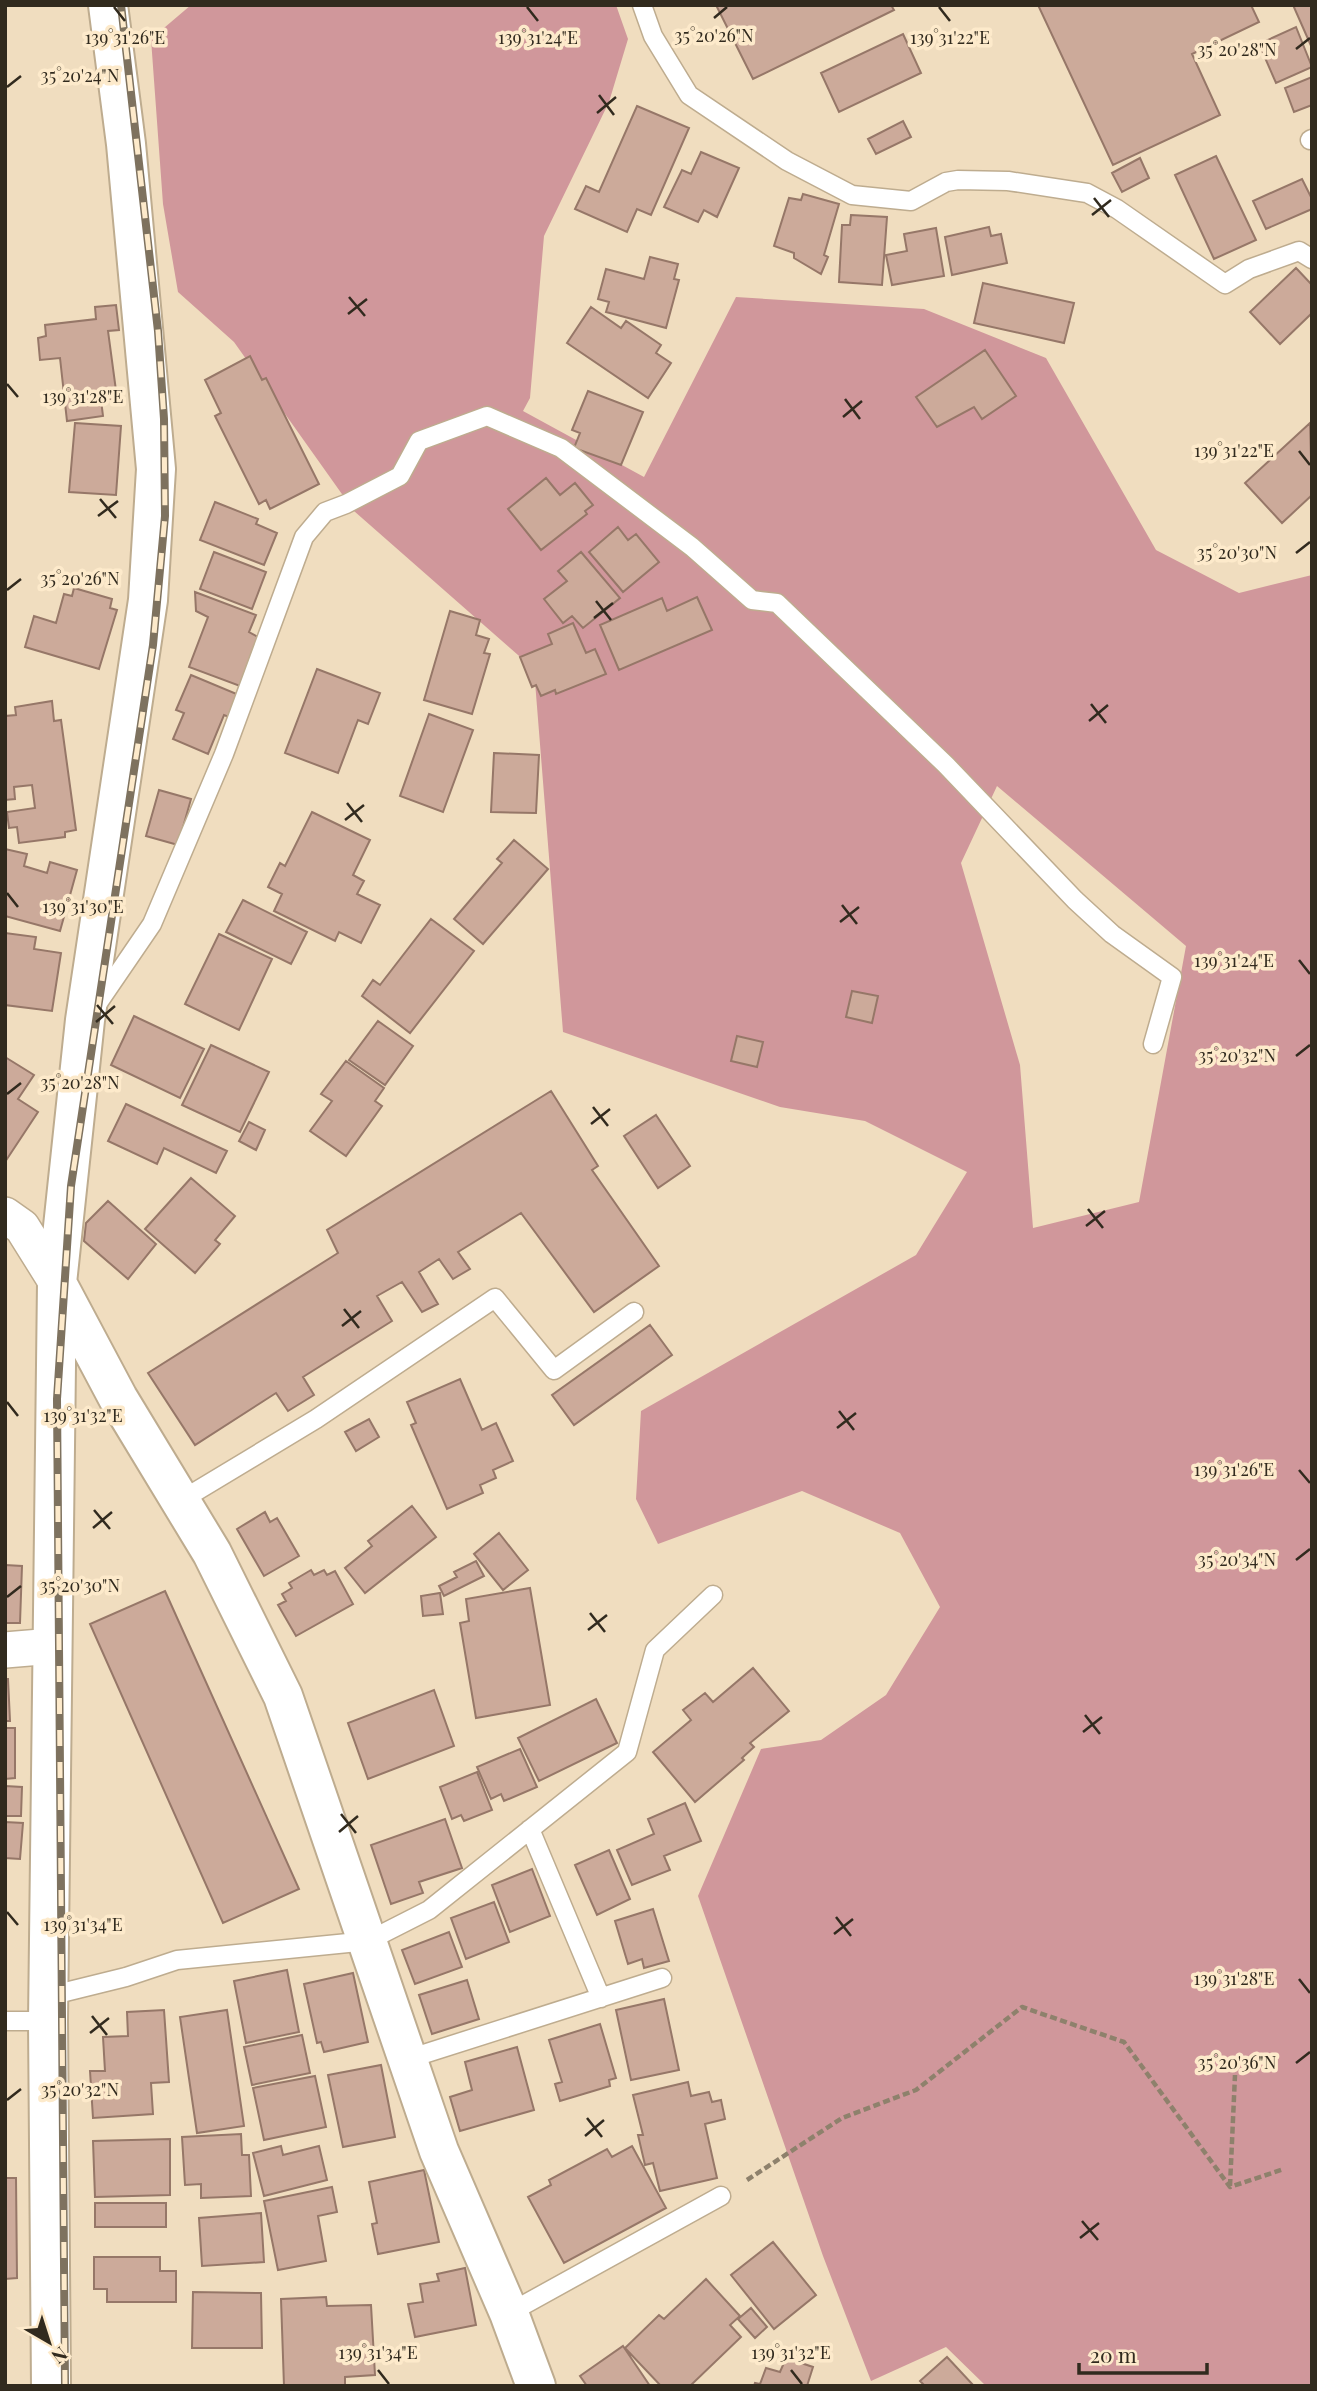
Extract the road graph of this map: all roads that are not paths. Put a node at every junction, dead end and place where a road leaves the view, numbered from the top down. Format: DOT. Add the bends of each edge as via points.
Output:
graph roads {
  1 [pos="107,5"];
  2 [pos="642,5"];
  3 [pos="1312,259"];
  4 [pos="85,1020"];
  5 [pos="1153,1044"];
  6 [pos="5,1215"];
  7 [pos="57,1283"];
  8 [pos="634,1312"];
  9 [pos="180,1501"];
  10 [pos="713,1595"];
  11 [pos="53,1646"];
  12 [pos="5,1650"];
  13 [pos="530,1829"];
  14 [pos="368,1941"];
  15 [pos="662,1978"];
  16 [pos="601,1998"];
  17 [pos="48,2008"];
  18 [pos="5,2021"];
  19 [pos="408,2059"];
  20 [pos="721,2196"];
  21 [pos="509,2312"];
  22 [pos="51,2386"];
  23 [pos="536,2386"];
  1 -- 4 [label="street" via="132,197 156,469 149,600"];
  2 -- 3 [label="lane" via="653,36 689,95 787,161 852,195 911,201 958,180 1008,181 1087,193 1226,284 1249,269 1299,251"];
  4 -- 5 [label="lane" via="152,925 224,754 304,537 325,512 400,476 419,441 487,416 561,448 681,538 752,600 777,603 946,765 1075,900 1112,934 1172,976"];
  4 -- 7 [label="street"];
  6 -- 7 [label="street" via="22,1227"];
  7 -- 9 [label="street"];
  7 -- 11 [label="street"];
  8 -- 9 [label="lane" via="554,1370 495,1298 316,1419"];
  9 -- 14 [label="street" via="212,1553 283,1696"];
  10 -- 13 [label="lane" via="655,1650 627,1752"];
  11 -- 12 [label="street"];
  11 -- 17 [label="street"];
  13 -- 14 [label="lane" via="429,1910"];
  13 -- 16 [label="lane"];
  14 -- 17 [label="lane" via="177,1960"];
  14 -- 19 [label="street"];
  15 -- 16 [label="lane"];
  16 -- 19 [label="lane"];
  17 -- 18 [label="lane"];
  17 -- 22 [label="street"];
  19 -- 21 [label="street" via="439,2151"];
  20 -- 21 [label="lane"];
  21 -- 23 [label="street"];
}
